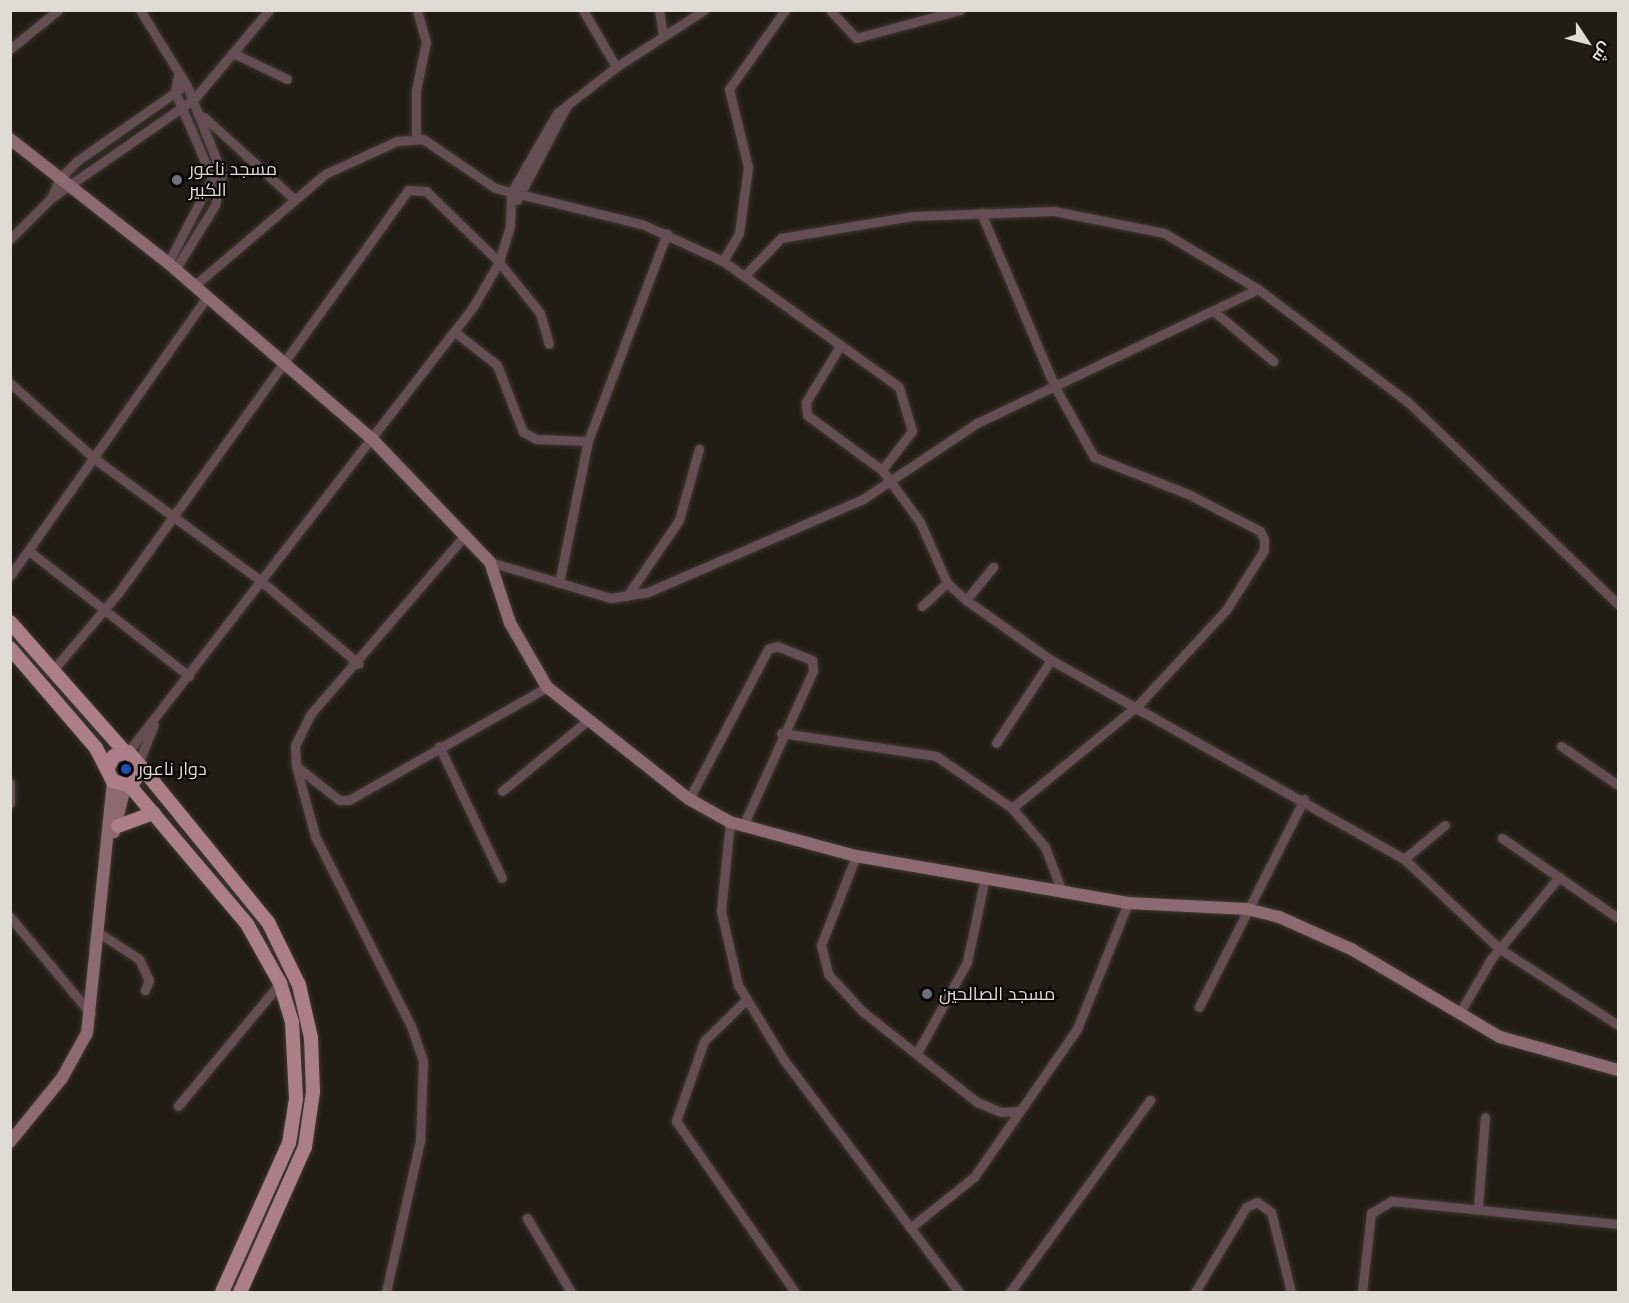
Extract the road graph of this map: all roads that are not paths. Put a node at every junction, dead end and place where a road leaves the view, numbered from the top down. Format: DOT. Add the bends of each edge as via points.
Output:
graph roads {
  1 [pos="58,10"];
  2 [pos="140,10"];
  3 [pos="269,10"];
  4 [pos="417,10"];
  5 [pos="583,10"];
  6 [pos="659,10"];
  7 [pos="704,10"];
  8 [pos="785,10"];
  9 [pos="830,10"];
  10 [pos="960,10"];
  11 [pos="663,34"];
  12 [pos="10,49"];
  13 [pos="233,53"];
  14 [pos="616,67"];
  15 [pos="178,75"];
  16 [pos="287,79"];
  17 [pos="187,86"];
  18 [pos="204,86"];
  19 [pos="175,92"];
  20 [pos="194,99"];
  21 [pos="182,106"];
  22 [pos="200,113"];
  23 [pos="416,138"];
  24 [pos="10,139"];
  25 [pos="60,178"];
  26 [pos="71,186"];
  27 [pos="516,194"];
  28 [pos="51,198"];
  29 [pos="293,198"];
  30 [pos="981,213"];
  31 [pos="666,233"];
  32 [pos="10,239"];
  33 [pos="723,261"];
  34 [pos="499,262"];
  35 [pos="172,266"];
  36 [pos="744,276"];
  37 [pos="194,285"];
  38 [pos="1258,289"];
  39 [pos="207,297"];
  40 [pos="1216,313"];
  41 [pos="455,333"];
  42 [pos="549,344"];
  43 [pos="840,346"];
  44 [pos="283,359"];
  45 [pos="1273,361"];
  46 [pos="10,383"];
  47 [pos="1055,387"];
  48 [pos="371,438"];
  49 [pos="588,441"];
  50 [pos="699,449"];
  51 [pos="95,459"];
  52 [pos="882,470"];
  53 [pos="891,482"];
  54 [pos="170,516"];
  55 [pos="466,534"];
  56 [pos="29,551"];
  57 [pos="490,562"];
  58 [pos="993,567"];
  59 [pos="10,576"];
  60 [pos="261,581"];
  61 [pos="947,583"];
  62 [pos="560,584"];
  63 [pos="627,596"];
  64 [pos="966,600"];
  65 [pos="1618,604"];
  66 [pos="922,606"];
  67 [pos="103,609"];
  68 [pos="10,622"];
  69 [pos="10,648"];
  70 [pos="1051,660"];
  71 [pos="359,664"];
  72 [pos="53,670"];
  73 [pos="189,676"];
  74 [pos="547,687"];
  75 [pos="1138,705"];
  76 [pos="159,715"];
  77 [pos="587,721"];
  78 [pos="781,734"];
  79 [pos="996,743"];
  80 [pos="439,746"];
  81 [pos="1561,746"];
  82 [pos="134,758"];
  83 [pos="109,766"];
  84 [pos="296,766"];
  85 [pos="10,783"];
  86 [pos="123,785"];
  87 [pos="1618,785"];
  88 [pos="502,791"];
  89 [pos="689,799"];
  90 [pos="1304,800"];
  91 [pos="10,802"];
  92 [pos="1012,808"];
  93 [pos="154,813"];
  94 [pos="730,822"];
  95 [pos="1445,825"];
  96 [pos="743,826"];
  97 [pos="114,832"];
  98 [pos="1502,838"];
  99 [pos="856,856"];
  100 [pos="1404,859"];
  101 [pos="985,877"];
  102 [pos="1558,877"];
  103 [pos="502,878"];
  104 [pos="1061,890"];
  105 [pos="1128,903"];
  106 [pos="1247,909"];
  107 [pos="10,917"];
  108 [pos="1618,918"];
  109 [pos="99,933"];
  110 [pos="1500,949"];
  111 [pos="280,983"];
  112 [pos="145,990"];
  113 [pos="745,1001"];
  114 [pos="1199,1007"];
  115 [pos="91,1014"];
  116 [pos="1459,1014"];
  117 [pos="1618,1025"];
  118 [pos="917,1053"];
  119 [pos="1618,1070"];
  120 [pos="1150,1100"];
  121 [pos="178,1106"];
  122 [pos="1020,1112"];
  123 [pos="1485,1116"];
  124 [pos="10,1142"];
  125 [pos="1479,1207"];
  126 [pos="527,1218"];
  127 [pos="1618,1224"];
  128 [pos="910,1228"];
  129 [pos="222,1293"];
  130 [pos="240,1293"];
  131 [pos="386,1293"];
  132 [pos="572,1293"];
  133 [pos="795,1293"];
  134 [pos="959,1293"];
  135 [pos="1010,1293"];
  136 [pos="1195,1293"];
  137 [pos="1291,1293"];
  138 [pos="1362,1293"];
  1 -- 12 [label="street"];
  2 -- 15 [label="street"];
  3 -- 13 [label="street"];
  4 -- 23 [label="street" via="426,42 416,90"];
  5 -- 14 [label="street"];
  6 -- 11 [label="street"];
  7 -- 11 [label="street"];
  8 -- 33 [label="street" via="729,89 748,167 739,233"];
  9 -- 10 [label="street" via="856,38"];
  11 -- 14 [label="street"];
  13 -- 16 [label="street"];
  13 -- 18 [label="street"];
  14 -- 27 [label="street" via="566,107 548,127"];
  15 -- 17 [label="street"];
  15 -- 19 [label="street"];
  17 -- 18 [label="street"];
  17 -- 19 [label="street"];
  17 -- 20 [label="street"];
  18 -- 20 [label="street"];
  19 -- 21 [label="street"];
  19 -- 25 [label="street" via="109,135"];
  20 -- 21 [label="street"];
  20 -- 22 [label="street"];
  21 -- 26 [label="street"];
  21 -- 35 [label="street" via="212,178"];
  22 -- 29 [label="street"];
  22 -- 35 [label="street" via="221,166 221,189"];
  23 -- 27 [label="street" via="436,145 485,183"];
  23 -- 29 [label="street" via="343,164"];
  24 -- 25 [label="street"];
  25 -- 26 [label="street"];
  25 -- 28 [label="street"];
  26 -- 28 [label="street"];
  26 -- 35 [label="street"];
  27 -- 31 [label="street"];
  27 -- 34 [label="street"];
  28 -- 32 [label="street"];
  29 -- 37 [label="street"];
  30 -- 36 [label="street" via="914,216 789,236 768,248"];
  30 -- 38 [label="street" via="1054,210 1126,222 1164,233"];
  30 -- 47 [label="street"];
  31 -- 33 [label="street"];
  31 -- 49 [label="street"];
  33 -- 36 [label="street"];
  34 -- 41 [label="street"];
  34 -- 42 [label="street" via="540,313"];
  34 -- 44 [label="street" via="426,191 413,187"];
  35 -- 37 [label="street"];
  36 -- 43 [label="street"];
  37 -- 39 [label="street"];
  38 -- 40 [label="street"];
  38 -- 65 [label="street" via="1408,402"];
  39 -- 44 [label="street"];
  39 -- 51 [label="street"];
  40 -- 45 [label="street"];
  40 -- 47 [label="street"];
  41 -- 48 [label="street"];
  41 -- 49 [label="street" via="497,365 523,432 536,439"];
  43 -- 52 [label="street" via="906,396 904,417 912,431"];
  43 -- 52 [label="street" via="806,402 807,415"];
  44 -- 48 [label="street"];
  44 -- 54 [label="street"];
  46 -- 51 [label="street"];
  47 -- 53 [label="street" via="977,423"];
  47 -- 75 [label="street" via="1094,457 1188,494 1260,531 1264,538 1263,550 1226,610"];
  48 -- 55 [label="street"];
  48 -- 60 [label="street"];
  49 -- 62 [label="street"];
  50 -- 63 [label="street" via="679,520"];
  51 -- 54 [label="street"];
  51 -- 56 [label="street"];
  52 -- 53 [label="street"];
  53 -- 61 [label="street" via="920,522"];
  53 -- 63 [label="street"];
  54 -- 60 [label="street"];
  54 -- 67 [label="street"];
  55 -- 57 [label="street"];
  55 -- 71 [label="street"];
  56 -- 59 [label="street"];
  56 -- 67 [label="street"];
  57 -- 62 [label="street"];
  57 -- 74 [label="street" via="510,623"];
  58 -- 64 [label="street"];
  60 -- 71 [label="street"];
  60 -- 73 [label="street"];
  61 -- 64 [label="street"];
  61 -- 66 [label="street"];
  62 -- 63 [label="street" via="611,598"];
  64 -- 70 [label="street"];
  67 -- 72 [label="street"];
  67 -- 73 [label="street"];
  68 -- 72 [label="main road"];
  69 -- 83 [label="main road"];
  70 -- 75 [label="street"];
  70 -- 79 [label="street"];
  71 -- 84 [label="street" via="304,725 296,746"];
  72 -- 82 [label="main road"];
  73 -- 76 [label="street"];
  74 -- 77 [label="street"];
  74 -- 80 [label="street"];
  75 -- 90 [label="street"];
  75 -- 92 [label="street"];
  76 -- 82 [label="street"];
  76 -- 82 [label="street"];
  77 -- 88 [label="street"];
  77 -- 89 [label="street"];
  78 -- 89 [label="street" via="816,664 772,646"];
  78 -- 92 [label="street" via="936,756"];
  78 -- 96 [label="street"];
  80 -- 84 [label="street" via="344,801"];
  80 -- 103 [label="street"];
  81 -- 87 [label="street"];
  82 -- 83 [label="main road"];
  82 -- 86 [label="main road"];
  82 -- 130 [label="main road" via="268,922 299,985 311,1038 313,1092 305,1147"];
  83 -- 86 [label="main road"];
  84 -- 131 [label="street" via="315,836 411,1026 423,1061 420,1141"];
  85 -- 91 [label="street" via="15,793"];
  86 -- 93 [label="main road"];
  86 -- 97 [label="street"];
  89 -- 94 [label="street"];
  90 -- 100 [label="street"];
  90 -- 106 [label="street"];
  92 -- 104 [label="street" via="1045,847"];
  93 -- 97 [label="main road"];
  93 -- 111 [label="main road" via="242,916"];
  94 -- 96 [label="street"];
  94 -- 113 [label="street" via="721,911 730,965"];
  95 -- 100 [label="street"];
  96 -- 99 [label="street"];
  97 -- 109 [label="street"];
  98 -- 102 [label="street"];
  99 -- 101 [label="street"];
  99 -- 118 [label="street" via="821,945 822,961 862,1011"];
  100 -- 110 [label="street"];
  101 -- 104 [label="street"];
  101 -- 118 [label="street" via="967,962"];
  102 -- 108 [label="street"];
  102 -- 110 [label="street"];
  104 -- 105 [label="street"];
  105 -- 106 [label="street"];
  105 -- 122 [label="street" via="1085,1014"];
  106 -- 114 [label="street"];
  106 -- 116 [label="street" via="1319,932"];
  107 -- 115 [label="street"];
  109 -- 112 [label="street" via="139,959 148,980"];
  109 -- 115 [label="street"];
  110 -- 116 [label="street"];
  110 -- 117 [label="street"];
  111 -- 121 [label="street"];
  111 -- 129 [label="main road" via="295,1047 294,1121 281,1168"];
  113 -- 128 [label="street"];
  113 -- 133 [label="street" via="704,1041 676,1121"];
  115 -- 124 [label="street" via="83,1044 62,1078"];
  116 -- 119 [label="street" via="1522,1046"];
  118 -- 122 [label="street" via="988,1109"];
  120 -- 135 [label="street"];
  122 -- 128 [label="street" via="974,1177"];
  123 -- 125 [label="street"];
  125 -- 127 [label="street"];
  125 -- 138 [label="street" via="1392,1201 1380,1205 1367,1226"];
  126 -- 132 [label="street"];
  128 -- 134 [label="street"];
  136 -- 137 [label="street" via="1246,1207 1257,1202 1271,1212"];
}
